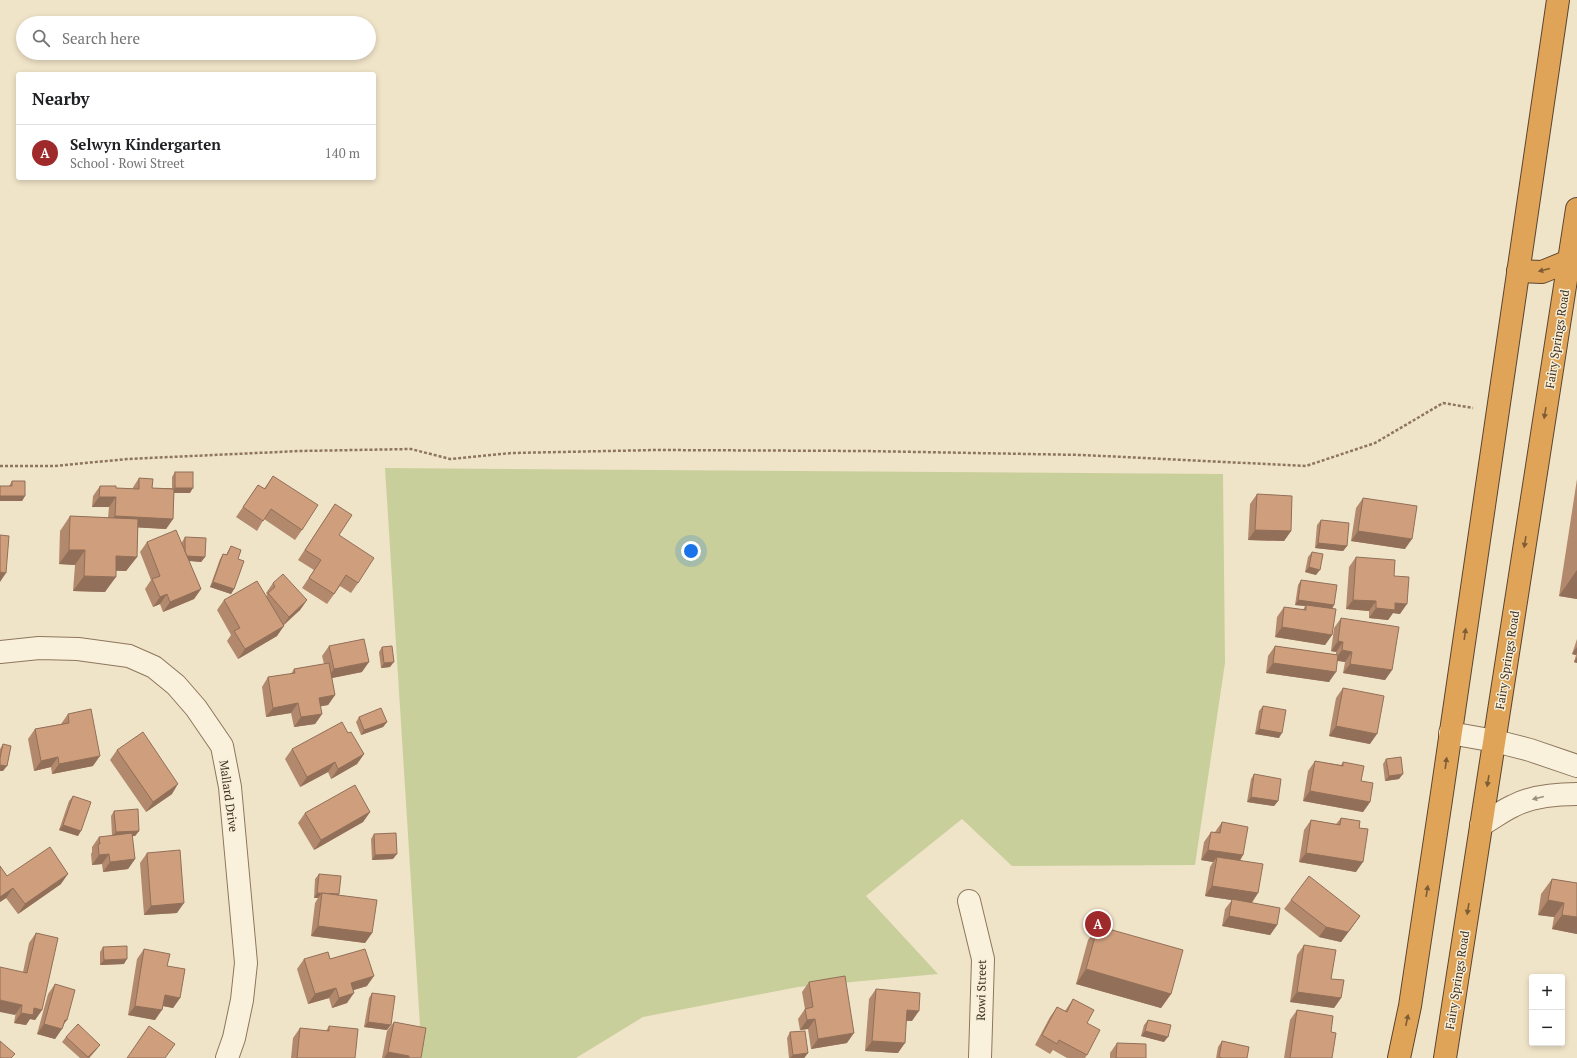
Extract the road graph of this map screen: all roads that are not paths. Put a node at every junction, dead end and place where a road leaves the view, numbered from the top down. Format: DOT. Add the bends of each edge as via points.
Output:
graph roads {
  1 [pos="1558,0"];
  2 [pos="1577,209"];
  3 [pos="1569,261"];
  4 [pos="1518,271"];
  5 [pos="0,652"];
  6 [pos="1450,733"];
  7 [pos="1495,741"];
  8 [pos="1577,766"];
  9 [pos="1577,794"];
  10 [pos="1481,826"];
  11 [pos="969,900"];
  12 [pos="228,1058"];
  13 [pos="980,1058"];
  14 [pos="1399,1058"];
  15 [pos="1445,1058"];
  1 -- 4 [label="highway"];
  2 -- 3 [label="highway, Fairy Springs Road"];
  3 -- 4 [label="highway, one-way" via="1542,272"];
  3 -- 7 [label="highway, Fairy Springs Road, one-way"];
  6 -- 4 [label="highway, one-way"];
  5 -- 12 [label="street, Mallard Drive" via="39,648 78,649 129,656 154,666 176,685 196,708 222,746 230,787 246,963 242,1000"];
  6 -- 7 [label="street"];
  14 -- 6 [label="highway, one-way" via="1410,1006"];
  7 -- 8 [label="street"];
  7 -- 10 [label="highway, Fairy Springs Road, one-way"];
  9 -- 10 [label="street, one-way" via="1560,794 1522,802"];
  10 -- 15 [label="highway, Fairy Springs Road, one-way"];
  11 -- 13 [label="street, Rowi Street" via="983,959"];
}
